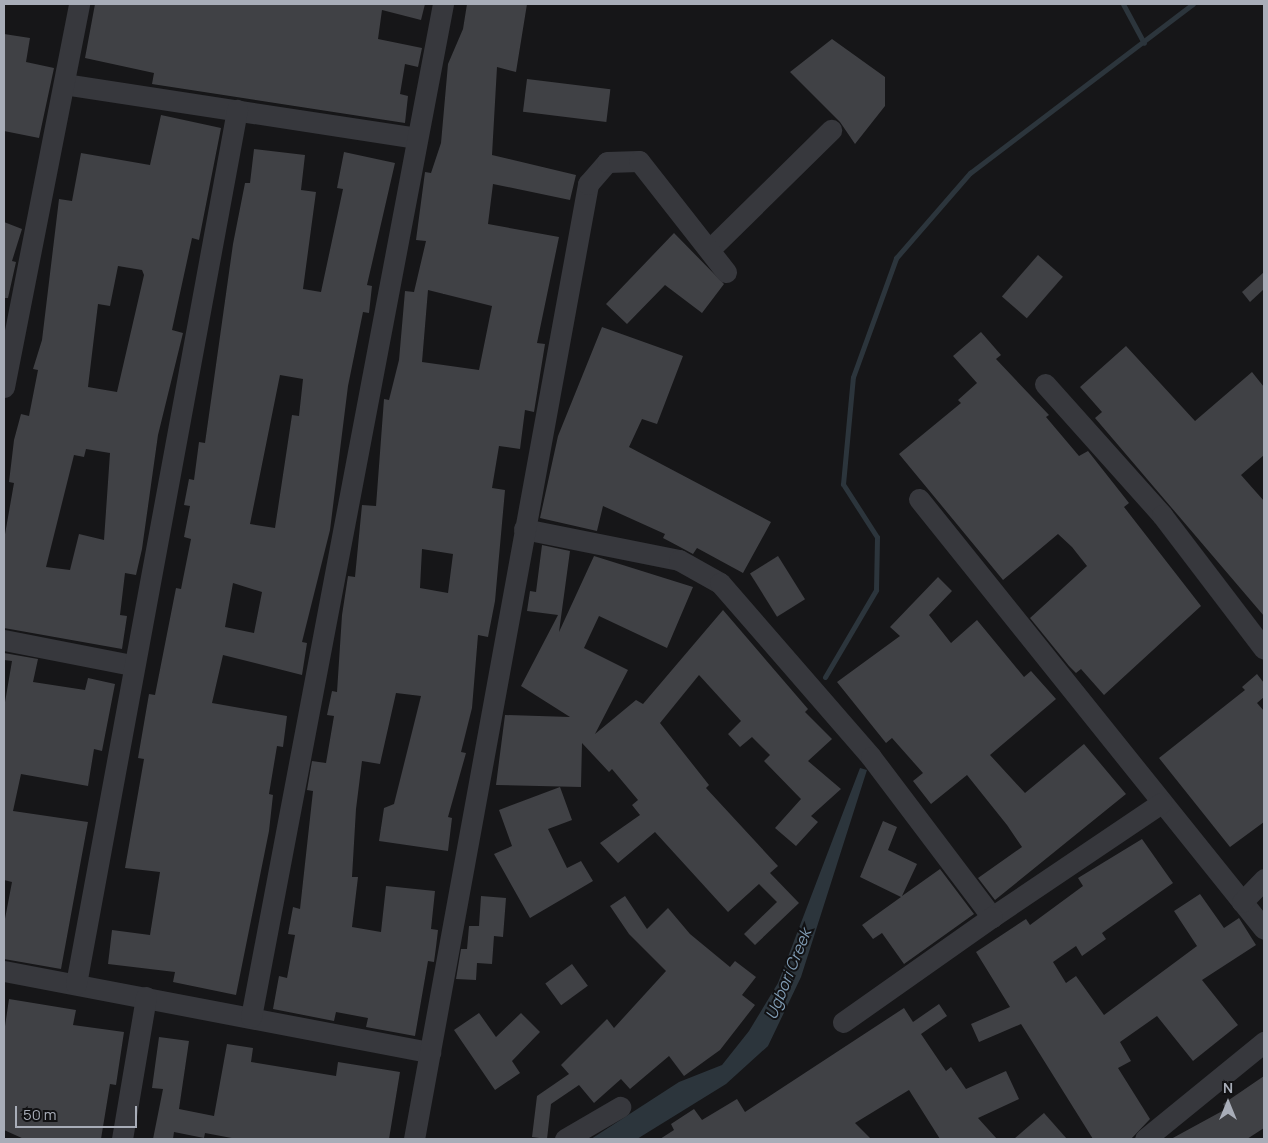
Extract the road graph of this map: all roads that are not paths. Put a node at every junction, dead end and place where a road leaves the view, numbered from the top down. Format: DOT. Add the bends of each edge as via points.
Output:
graph roads {
  1 [pos="79,4"];
  2 [pos="443,4"];
  3 [pos="64,84"];
  4 [pos="237,110"];
  5 [pos="831,130"];
  6 [pos="417,138"];
  7 [pos="710,249"];
  8 [pos="726,272"];
  9 [pos="8,341"];
  10 [pos="1045,384"];
  11 [pos="4,387"];
  12 [pos="919,499"];
  13 [pos="524,529"];
  14 [pos="4,640"];
  15 [pos="1264,649"];
  16 [pos="132,665"];
  17 [pos="1161,803"];
  18 [pos="1264,879"];
  19 [pos="1242,902"];
  20 [pos="992,917"];
  21 [pos="1264,929"];
  22 [pos="4,971"];
  23 [pos="76,984"];
  24 [pos="146,997"];
  25 [pos="251,1017"];
  26 [pos="844,1022"];
  27 [pos="1264,1042"];
  28 [pos="430,1052"];
  29 [pos="620,1107"];
  30 [pos="122,1139"];
  31 [pos="414,1139"];
  32 [pos="565,1139"];
  33 [pos="1145,1139"];
  1 -- 3 [label="street"];
  2 -- 6 [label="street"];
  3 -- 4 [label="street"];
  3 -- 9 [label="street"];
  4 -- 6 [label="street"];
  4 -- 16 [label="street"];
  5 -- 7 [label="street"];
  6 -- 25 [label="street"];
  7 -- 8 [label="street"];
  7 -- 13 [label="street" via="639,161 607,162 588,184"];
  9 -- 11 [label="street"];
  10 -- 15 [label="street" via="1162,515"];
  12 -- 17 [label="street"];
  13 -- 20 [label="street" via="679,560 720,583 871,757"];
  13 -- 28 [label="street"];
  14 -- 16 [label="street"];
  16 -- 23 [label="street"];
  17 -- 19 [label="street"];
  17 -- 20 [label="street"];
  18 -- 19 [label="street"];
  19 -- 21 [label="street"];
  20 -- 26 [label="street"];
  22 -- 23 [label="street"];
  23 -- 24 [label="street"];
  24 -- 25 [label="street"];
  24 -- 30 [label="street"];
  25 -- 28 [label="street"];
  27 -- 33 [label="street"];
  28 -- 31 [label="street"];
  29 -- 32 [label="street"];
}
